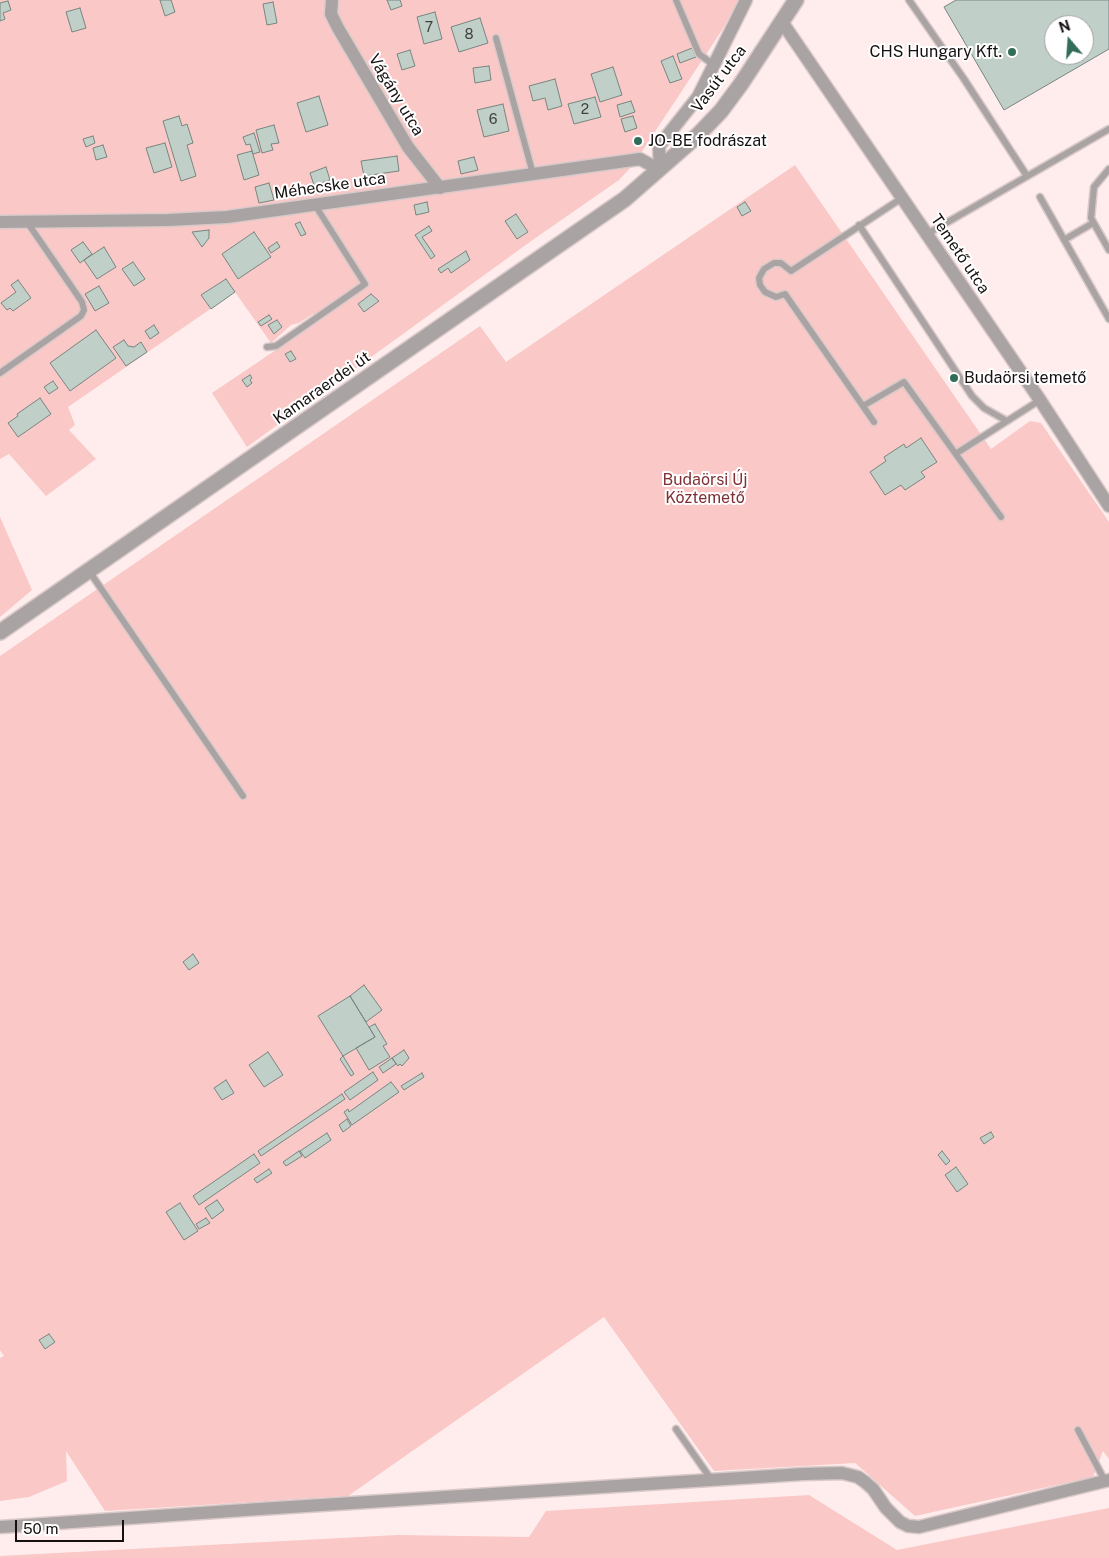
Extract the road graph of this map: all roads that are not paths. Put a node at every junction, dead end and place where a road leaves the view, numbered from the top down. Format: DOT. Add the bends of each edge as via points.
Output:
graph roads {
  1 [pos="323,0"];
  2 [pos="332,0"];
  3 [pos="676,0"];
  4 [pos="746,0"];
  5 [pos="796,0"];
  6 [pos="909,0"];
  7 [pos="331,14"];
  8 [pos="782,22"];
  9 [pos="496,38"];
  10 [pos="714,65"];
  11 [pos="1109,129"];
  12 [pos="1109,169"];
  13 [pos="660,170"];
  14 [pos="533,174"];
  15 [pos="1027,176"];
  16 [pos="440,188"];
  17 [pos="1040,197"];
  18 [pos="902,198"];
  19 [pos="315,205"];
  20 [pos="26,221"];
  21 [pos="0,222"];
  22 [pos="1093,223"];
  23 [pos="859,225"];
  24 [pos="927,234"];
  25 [pos="1064,240"];
  26 [pos="1109,250"];
  27 [pos="1109,320"];
  28 [pos="268,347"];
  29 [pos="0,373"];
  30 [pos="1040,400"];
  31 [pos="863,406"];
  32 [pos="1008,421"];
  33 [pos="874,422"];
  34 [pos="957,453"];
  35 [pos="1109,506"];
  36 [pos="1001,518"];
  37 [pos="89,571"];
  38 [pos="0,632"];
  39 [pos="243,796"];
  40 [pos="676,1430"];
  41 [pos="1078,1430"];
  42 [pos="711,1480"];
  43 [pos="1107,1481"];
  44 [pos="0,1527"];
  1 -- 7 [label="street, Vágány utca"];
  2 -- 7 [label="street"];
  3 -- 10 [label="lane" via="699,54"];
  4 -- 10 [label="street"];
  5 -- 8 [label="street, Vasút utca"];
  6 -- 15 [label="lane"];
  7 -- 16 [label="street, Vágány utca" via="408,147"];
  8 -- 13 [label="street, Vasút utca" via="721,110"];
  8 -- 18 [label="street, Temető utca"];
  9 -- 14 [label="lane"];
  10 -- 13 [label="street" via="698,97 659,146"];
  11 -- 15 [label="lane"];
  12 -- 22 [label="lane" via="1094,187"];
  13 -- 14 [label="street, Méhecske utca" via="640,159"];
  13 -- 37 [label="street, Kamaraerdei út" via="625,199"];
  14 -- 16 [label="street, Méhecske utca"];
  15 -- 24 [label="lane"];
  16 -- 19 [label="street, Méhecske utca"];
  17 -- 25 [label="lane"];
  18 -- 23 [label="lane"];
  18 -- 24 [label="street, Temető utca"];
  19 -- 20 [label="street, Méhecske utca" via="226,217"];
  19 -- 28 [label="lane" via="365,284 276,346"];
  20 -- 21 [label="street, Méhecske utca"];
  20 -- 29 [label="lane" via="82,302 84,310 81,316"];
  22 -- 25 [label="lane"];
  22 -- 26 [label="lane"];
  23 -- 31 [label="lane" via="791,271 781,263 774,263 764,269 760,284 765,292 776,297 785,294"];
  23 -- 32 [label="lane" via="972,396 984,408"];
  24 -- 30 [label="street, Temető utca"];
  25 -- 27 [label="lane"];
  30 -- 32 [label="lane"];
  30 -- 35 [label="street, Temető utca"];
  31 -- 33 [label="lane"];
  31 -- 34 [label="lane" via="904,382"];
  32 -- 34 [label="lane"];
  34 -- 36 [label="lane"];
  37 -- 38 [label="street, Kamaraerdei út"];
  37 -- 39 [label="lane"];
  40 -- 42 [label="lane"];
  41 -- 43 [label="lane"];
  42 -- 43 [label="street" via="851,1474 873,1489 900,1522 919,1527"];
  42 -- 44 [label="street"];
}
